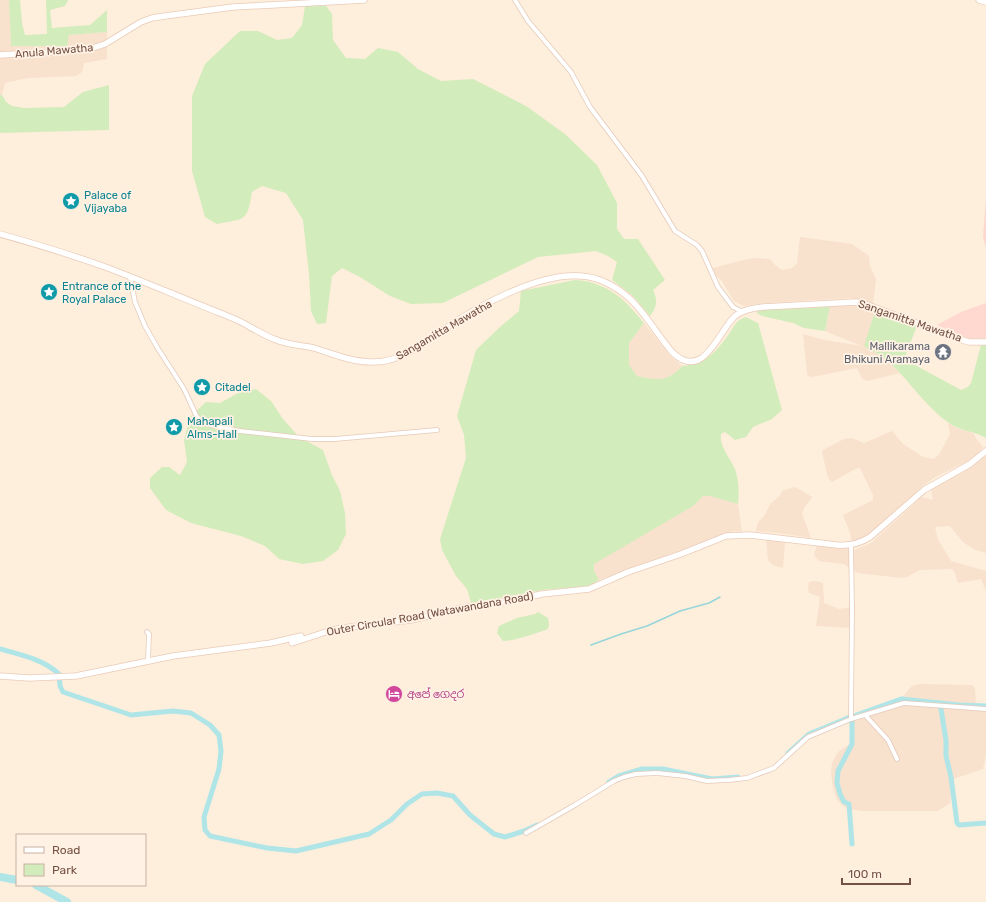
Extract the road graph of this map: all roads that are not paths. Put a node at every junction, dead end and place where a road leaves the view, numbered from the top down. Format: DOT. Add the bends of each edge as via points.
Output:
graph roads {
  1 [pos="364,0"];
  2 [pos="515,0"];
  3 [pos="979,0"];
  4 [pos="986,2"];
  5 [pos="0,55"];
  6 [pos="0,234"];
  7 [pos="130,277"];
  8 [pos="742,312"];
  9 [pos="986,342"];
  10 [pos="437,430"];
  11 [pos="986,451"];
  12 [pos="851,545"];
  13 [pos="147,632"];
  14 [pos="148,661"];
  15 [pos="0,676"];
  16 [pos="986,709"];
  17 [pos="866,715"];
  18 [pos="851,719"];
  19 [pos="896,759"];
  20 [pos="526,833"];
  1 -- 5 [label="main road, Anula Mawatha" via="233,7 165,16 141,22 105,44 93,48"];
  2 -- 8 [label="street" via="528,21 570,72 590,107 642,176 675,231 697,245 718,287 730,303"];
  3 -- 4 [label="main road"];
  6 -- 7 [label="main road, Sangamitta Mawatha"];
  7 -- 8 [label="main road, Sangamitta Mawatha" via="234,318 279,341 370,362 390,360 411,351 474,310 517,290 565,276 592,277 613,286 641,311 673,353 687,361 697,360 705,355 732,319"];
  7 -- 10 [label="street" via="135,302 145,326 184,389 197,417 203,422 240,431 312,440"];
  8 -- 9 [label="main road, Sangamitta Mawatha" via="763,307 856,302 962,340"];
  11 -- 12 [label="main road, Outer Circular Road (Watawandana Road)" via="970,464 924,490 870,537"];
  12 -- 14 [label="main road, Outer Circular Road (Watawandana Road)" via="750,535 726,536 584,590 542,594 461,608 411,620 338,629 292,643 300,636 270,643"];
  12 -- 18 [label="street"];
  13 -- 14 [label="street"];
  14 -- 15 [label="main road, Outer Circular Road (Watawandana Road)" via="65,677"];
  16 -- 17 [label="street" via="904,703"];
  17 -- 18 [label="street"];
  17 -- 19 [label="street" via="888,740"];
  18 -- 20 [label="street" via="808,736 774,768 746,778 707,781 657,773 636,774 614,781"];
}
